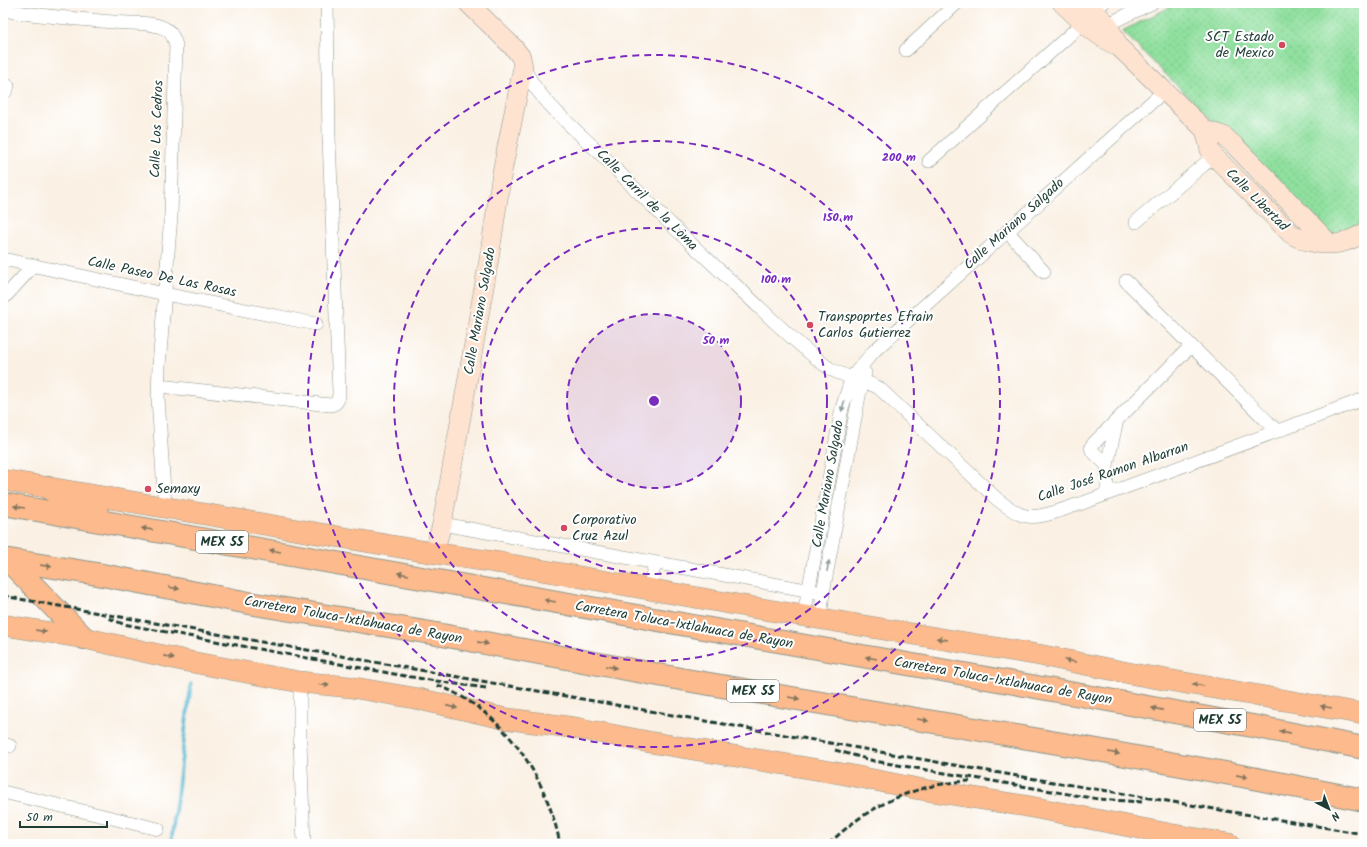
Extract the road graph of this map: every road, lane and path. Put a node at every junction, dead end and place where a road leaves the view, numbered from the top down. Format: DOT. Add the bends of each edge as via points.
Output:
graph roads {
  1 [pos="468,3"];
  2 [pos="957,3"];
  3 [pos="1062,3"];
  4 [pos="1152,3"];
  5 [pos="326,6"];
  6 [pos="20,8"];
  7 [pos="3,10"];
  8 [pos="1094,16"];
  9 [pos="906,50"];
  10 [pos="523,67"];
  11 [pos="1164,91"];
  12 [pos="1205,130"];
  13 [pos="1214,156"];
  14 [pos="929,161"];
  15 [pos="1136,222"];
  16 [pos="1006,231"];
  17 [pos="1364,233"];
  18 [pos="1330,244"];
  19 [pos="3,259"];
  20 [pos="33,266"];
  21 [pos="1044,272"];
  22 [pos="1126,281"];
  23 [pos="165,294"];
  24 [pos="3,299"];
  25 [pos="316,324"];
  26 [pos="1191,346"];
  27 [pos="857,379"];
  28 [pos="158,392"];
  29 [pos="1364,399"];
  30 [pos="1117,420"];
  31 [pos="1276,430"];
  32 [pos="1107,465"];
  33 [pos="3,480"];
  34 [pos="48,488"];
  35 [pos="1107,493"];
  36 [pos="3,504"];
  37 [pos="164,507"];
  38 [pos="115,524"];
  39 [pos="442,524"];
  40 [pos="434,553"];
  41 [pos="5,559"];
  42 [pos="654,563"];
  43 [pos="649,589"];
  44 [pos="809,590"];
  45 [pos="823,593"];
  46 [pos="812,617"];
  47 [pos="3,625"];
  48 [pos="84,638"];
  49 [pos="300,682"];
  50 [pos="1364,714"];
  51 [pos="1364,748"];
  52 [pos="3,792"];
  53 [pos="1364,800"];
  54 [pos="158,829"];
  55 [pos="304,844"];
  56 [pos="1229,844"];
  1 -- 10 [label="street, Calle Carril de la Loma" via="514,48 521,57"];
  2 -- 9 [label="street"];
  3 -- 8 [label="street, Calle Libertad"];
  4 -- 8 [label="street"];
  5 -- 28 [label="street" via="338,400 330,405"];
  6 -- 7 [label="street, Calle Los Cedros"];
  6 -- 23 [label="street, Calle Los Cedros" via="69,18 151,25 165,28 174,38 174,122"];
  8 -- 11 [label="street, Calle Libertad" via="1119,47"];
  8 -- 14 [label="street"];
  10 -- 27 [label="street, Calle Carril de la Loma" via="537,90 549,103 707,259 818,360 836,372"];
  10 -- 39 [label="street, Calle Mariano Salgado" via="502,172"];
  11 -- 12 [label="street, Calle Libertad"];
  11 -- 16 [label="street, Calle Mariano Salgado"];
  12 -- 13 [label="street, Calle Libertad"];
  12 -- 18 [label="street, Calle Libertad" via="1224,136"];
  13 -- 15 [label="street"];
  13 -- 18 [label="street, Calle Libertad" via="1290,234 1297,238"];
  16 -- 21 [label="street"];
  16 -- 27 [label="street, Calle Mariano Salgado" via="874,351 866,360"];
  17 -- 18 [label="street, Calle Libertad" via="1341,243"];
  19 -- 20 [label="street, Calle Paseo De Las Rosas"];
  20 -- 23 [label="street, Calle Paseo De Las Rosas"];
  20 -- 24 [label="street"];
  22 -- 26 [label="street"];
  23 -- 25 [label="street, Calle Paseo De Las Rosas"];
  23 -- 28 [label="street, Calle Los Cedros"];
  26 -- 30 [label="street"];
  26 -- 31 [label="street"];
  27 -- 35 [label="street, Calle José Ramon Albarran" via="883,391 998,500 1022,515 1046,515"];
  27 -- 44 [label="street, Calle Mariano Salgado, one-way" via="842,408"];
  45 -- 27 [label="street, Calle Mariano Salgado, one-way" via="859,396"];
  28 -- 37 [label="street, Calle Los Cedros"];
  29 -- 31 [label="street, Calle José Ramon Albarran"];
  30 -- 32 [label="street"];
  30 -- 32 [label="street" via="1091,447"];
  31 -- 35 [label="street, Calle José Ramon Albarran"];
  32 -- 35 [label="street"];
  33 -- 34 [label="main road, Carretera Toluca-Ixtlahuaca de Rayon"];
  34 -- 37 [label="main road, Carretera Toluca-Ixtlahuaca de Rayon"];
  34 -- 38 [label="highway"];
  38 -- 36 [label="highway, Carretera Toluca-Ixtlahuaca de Rayon / MEX 55, one-way"];
  37 -- 40 [label="main road, Carretera Toluca-Ixtlahuaca de Rayon"];
  51 -- 38 [label="highway, Carretera Toluca-Ixtlahuaca de Rayon / MEX 55, one-way" via="1075,694"];
  39 -- 40 [label="street, Calle Mariano Salgado"];
  39 -- 42 [label="street"];
  40 -- 43 [label="main road, Carretera Toluca-Ixtlahuaca de Rayon"];
  41 -- 48 [label="highway"];
  41 -- 53 [label="highway, Carretera Toluca-Ixtlahuaca de Rayon / MEX 55, one-way" via="686,680 1076,746"];
  42 -- 43 [label="street"];
  42 -- 44 [label="street"];
  43 -- 46 [label="main road, Carretera Toluca-Ixtlahuaca de Rayon"];
  44 -- 45 [label="street"];
  44 -- 46 [label="street, Calle Mariano Salgado"];
  45 -- 46 [label="street, Calle Mariano Salgado"];
  50 -- 46 [label="main road, Carretera Toluca-Ixtlahuaca de Rayon, one-way"];
  47 -- 48 [label="main road, one-way"];
  48 -- 49 [label="main road, one-way" via="186,661"];
  49 -- 55 [label="street"];
  49 -- 56 [label="main road, one-way" via="414,698 502,718 837,772"];
  52 -- 54 [label="street"];
}
